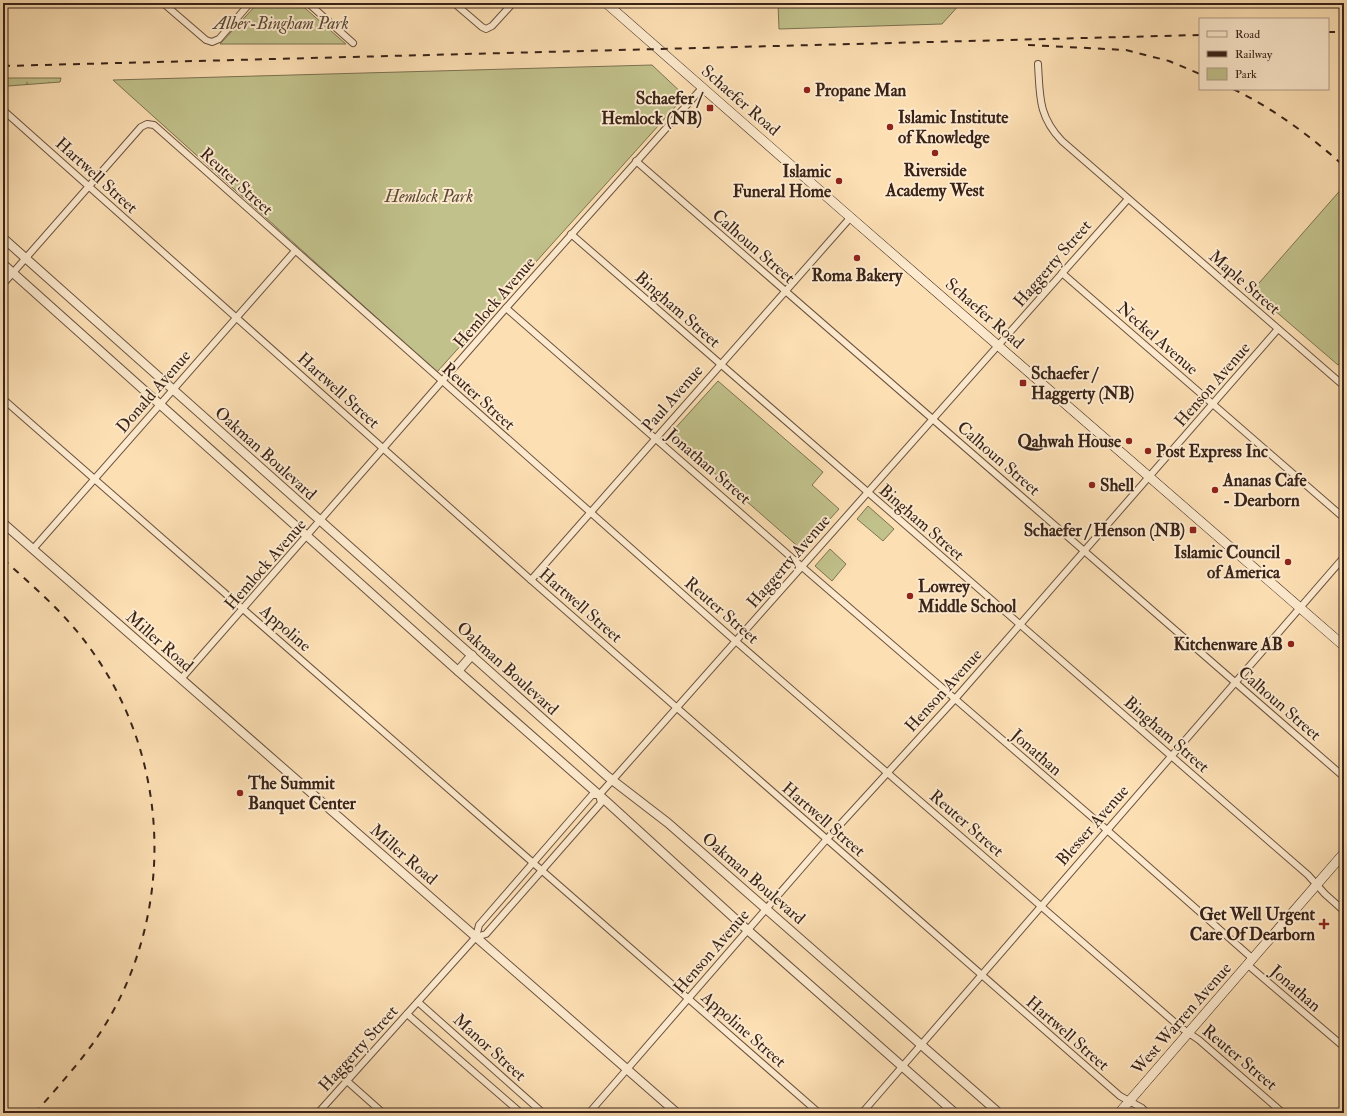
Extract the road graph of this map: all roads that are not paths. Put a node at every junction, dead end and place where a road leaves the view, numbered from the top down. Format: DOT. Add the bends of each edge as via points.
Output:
graph roads {
  1 [pos="163,3"];
  2 [pos="250,3"];
  3 [pos="308,3"];
  4 [pos="454,3"];
  5 [pos="513,3"];
  6 [pos="606,3"];
  7 [pos="353,43"];
  8 [pos="1038,64"];
  9 [pos="702,88"];
  10 [pos="3,110"];
  11 [pos="636,161"];
  12 [pos="89,186"];
  13 [pos="1128,199"];
  14 [pos="850,218"];
  15 [pos="571,234"];
  16 [pos="3,238"];
  17 [pos="295,250"];
  18 [pos="26,258"];
  19 [pos="3,264"];
  20 [pos="13,273"];
  21 [pos="1062,273"];
  22 [pos="3,284"];
  23 [pos="785,292"];
  24 [pos="506,308"];
  25 [pos="236,318"];
  26 [pos="1278,329"];
  27 [pos="998,346"];
  28 [pos="720,365"];
  29 [pos="442,382"];
  30 [pos="1344,386"];
  31 [pos="173,390"];
  32 [pos="3,399"];
  33 [pos="160,404"];
  34 [pos="1213,404"];
  35 [pos="933,419"];
  36 [pos="656,438"];
  37 [pos="384,449"];
  38 [pos="1149,476"];
  39 [pos="94,479"];
  40 [pos="868,493"];
  41 [pos="590,512"];
  42 [pos="1344,518"];
  43 [pos="320,521"];
  44 [pos="3,523"];
  45 [pos="307,536"];
  46 [pos="33,549"];
  47 [pos="1084,551"];
  48 [pos="1344,557"];
  49 [pos="802,567"];
  50 [pos="530,580"];
  51 [pos="1300,608"];
  52 [pos="243,609"];
  53 [pos="1020,625"];
  54 [pos="736,642"];
  55 [pos="1344,646"];
  56 [pos="472,655"];
  57 [pos="458,671"];
  58 [pos="181,679"];
  59 [pos="1235,682"];
  60 [pos="955,699"];
  61 [pos="677,708"];
  62 [pos="1171,756"];
  63 [pos="887,772"];
  64 [pos="1344,777"];
  65 [pos="613,780"];
  66 [pos="599,795"];
  67 [pos="562,830"];
  68 [pos="1107,830"];
  69 [pos="571,837"];
  70 [pos="826,840"];
  71 [pos="1344,853"];
  72 [pos="533,863"];
  73 [pos="542,870"];
  74 [pos="1317,885"];
  75 [pos="500,901"];
  76 [pos="1040,906"];
  77 [pos="508,909"];
  78 [pos="766,909"];
  79 [pos="1344,911"];
  80 [pos="748,930"];
  81 [pos="476,937"];
  82 [pos="1251,962"];
  83 [pos="981,975"];
  84 [pos="688,999"];
  85 [pos="418,1002"];
  86 [pos="407,1014"];
  87 [pos="1190,1033"];
  88 [pos="921,1044"];
  89 [pos="1344,1047"];
  90 [pos="902,1066"];
  91 [pos="627,1069"];
  92 [pos="347,1081"];
  93 [pos="1130,1101"];
  94 [pos="318,1113"];
  95 [pos="383,1113"];
  96 [pos="521,1113"];
  97 [pos="543,1113"];
  98 [pos="588,1113"];
  99 [pos="677,1113"];
  100 [pos="819,1113"];
  101 [pos="862,1113"];
  102 [pos="955,1113"];
  103 [pos="999,1113"];
  104 [pos="1119,1113"];
  105 [pos="1148,1113"];
  106 [pos="1283,1113"];
  1 -- 2 [label="street" via="206,40 212,42 219,39"];
  3 -- 7 [label="street"];
  4 -- 5 [label="street" via="486,29 492,26"];
  6 -- 9 [label="main road, Schaefer Road"];
  8 -- 13 [label="street, Maple Street" via="1040,103 1046,120 1062,141"];
  9 -- 11 [label="street, Hemlock Avenue"];
  9 -- 14 [label="main road, Schaefer Road"];
  10 -- 12 [label="street, Hartwell Street"];
  11 -- 15 [label="street, Hemlock Avenue"];
  11 -- 23 [label="street, Calhoun Street"];
  12 -- 17 [label="street, Reuter Street" via="141,127 147,124 154,125"];
  12 -- 18 [label="street"];
  12 -- 25 [label="street, Hartwell Street"];
  13 -- 21 [label="street, Haggerty Street"];
  13 -- 26 [label="street, Maple Street"];
  14 -- 23 [label="street, Paul Avenue"];
  14 -- 27 [label="main road, Schaefer Road"];
  15 -- 24 [label="street, Hemlock Avenue"];
  15 -- 28 [label="street, Bingham Street"];
  16 -- 18 [label="street, Oakman Boulevard"];
  17 -- 25 [label="street, Donald Avenue"];
  17 -- 29 [label="street, Reuter Street"];
  18 -- 20 [label="street"];
  18 -- 31 [label="street, Oakman Boulevard"];
  19 -- 20 [label="street, Oakman Boulevard"];
  20 -- 22 [label="street"];
  20 -- 33 [label="street, Oakman Boulevard"];
  21 -- 27 [label="street, Haggerty Street"];
  21 -- 34 [label="street, Neckel Avenue"];
  23 -- 28 [label="street, Paul Avenue"];
  23 -- 35 [label="street, Calhoun Street"];
  24 -- 29 [label="street, Hemlock Avenue"];
  24 -- 36 [label="street, Jonathan Street"];
  25 -- 31 [label="street, Donald Avenue"];
  25 -- 37 [label="street, Hartwell Street"];
  26 -- 30 [label="street, Maple Street"];
  26 -- 34 [label="street, Henson Avenue"];
  27 -- 35 [label="street, Haggerty Avenue"];
  27 -- 38 [label="main road, Schaefer Road"];
  28 -- 36 [label="street, Paul Avenue"];
  28 -- 40 [label="street, Bingham Street"];
  29 -- 37 [label="street, Hemlock Avenue"];
  29 -- 41 [label="street, Reuter Street"];
  31 -- 33 [label="street, Donald Avenue"];
  31 -- 43 [label="street, Oakman Boulevard"];
  32 -- 39 [label="street, Appoline"];
  33 -- 39 [label="street, Donald Avenue"];
  33 -- 45 [label="street, Oakman Boulevard"];
  34 -- 38 [label="street, Henson Avenue"];
  34 -- 42 [label="street, Neckel Avenue"];
  35 -- 40 [label="street, Haggerty Avenue"];
  35 -- 47 [label="street, Calhoun Street"];
  36 -- 41 [label="street, Paul Avenue"];
  36 -- 49 [label="street, Jonathan Street"];
  37 -- 43 [label="street, Hemlock Avenue"];
  37 -- 50 [label="street, Hartwell Street"];
  38 -- 47 [label="street, Henson Avenue"];
  38 -- 51 [label="main road, Schaefer Road"];
  39 -- 46 [label="street, Donald Avenue"];
  39 -- 52 [label="street, Appoline"];
  40 -- 49 [label="street, Haggerty Avenue"];
  40 -- 53 [label="street, Bingham Street"];
  41 -- 50 [label="street, Paul Avenue"];
  41 -- 54 [label="street, Reuter Street"];
  43 -- 45 [label="street, Hemlock Avenue"];
  43 -- 56 [label="street, Oakman Boulevard"];
  44 -- 46 [label="street, Miller Road"];
  45 -- 52 [label="street, Hemlock Avenue"];
  45 -- 57 [label="street, Oakman Boulevard"];
  46 -- 58 [label="street, Miller Road"];
  47 -- 53 [label="street, Henson Avenue"];
  47 -- 59 [label="street, Calhoun Street"];
  48 -- 51 [label="street, Blesser Avenue"];
  49 -- 54 [label="street, Haggerty Avenue"];
  49 -- 60 [label="street, Jonathan"];
  50 -- 61 [label="street, Hartwell Street"];
  51 -- 55 [label="main road, Schaefer Road"];
  51 -- 59 [label="street, Blesser Avenue"];
  52 -- 58 [label="street, Hemlock Avenue"];
  52 -- 72 [label="street, Appoline"];
  53 -- 60 [label="street, Henson Avenue"];
  53 -- 62 [label="street, Bingham Street"];
  54 -- 61 [label="street, Haggerty Avenue"];
  54 -- 63 [label="street, Reuter Street"];
  56 -- 57 [label="street"];
  56 -- 65 [label="street, Oakman Boulevard"];
  57 -- 66 [label="street, Oakman Boulevard"];
  58 -- 81 [label="street, Miller Road"];
  59 -- 62 [label="street, Blesser Avenue"];
  59 -- 64 [label="street, Calhoun Street"];
  60 -- 63 [label="street, Henson Avenue"];
  60 -- 68 [label="street, Jonathan"];
  61 -- 65 [label="street, Haggerty Avenue"];
  61 -- 70 [label="street, Hartwell Street"];
  62 -- 68 [label="street, Blesser Avenue"];
  62 -- 74 [label="street, Bingham Street"];
  63 -- 70 [label="street, Henson Avenue"];
  63 -- 76 [label="street, Reuter Street"];
  65 -- 66 [label="street, Haggerty Avenue"];
  65 -- 78 [label="street, Oakman Boulevard" via="668,823"];
  66 -- 67 [label="street, Haggerty Avenue" via="592,796"];
  66 -- 69 [label="street, Haggerty Avenue" via="600,803"];
  66 -- 80 [label="street, Oakman Boulevard"];
  67 -- 69 [label="street"];
  67 -- 72 [label="street, Haggerty Avenue"];
  68 -- 76 [label="street, Blesser Avenue"];
  68 -- 82 [label="street, Jonathan"];
  69 -- 73 [label="street, Haggerty Avenue"];
  70 -- 78 [label="street, Henson Avenue"];
  70 -- 83 [label="street, Hartwell Street"];
  71 -- 74 [label="main road, West Warren Avenue"];
  72 -- 73 [label="street, Appoline"];
  72 -- 75 [label="street, Haggerty Avenue"];
  73 -- 77 [label="street, Haggerty Avenue"];
  73 -- 84 [label="street, Appoline Street"];
  74 -- 79 [label="street, Bingham Street"];
  74 -- 82 [label="main road, West Warren Avenue"];
  75 -- 77 [label="street"];
  75 -- 81 [label="street, Haggerty Avenue" via="479,925"];
  76 -- 83 [label="street, Blesser Avenue"];
  76 -- 87 [label="street, Reuter Street"];
  77 -- 81 [label="street, Haggerty Avenue" via="486,934"];
  78 -- 80 [label="street, Henson Avenue"];
  78 -- 88 [label="street, Oakman Boulevard"];
  80 -- 84 [label="street, Henson Avenue"];
  80 -- 90 [label="street, Oakman Boulevard"];
  81 -- 85 [label="street, Haggerty Avenue"];
  81 -- 91 [label="street, Miller Road"];
  82 -- 87 [label="main road, West Warren Avenue"];
  82 -- 89 [label="street, Jonathan"];
  83 -- 88 [label="street, Blesser Avenue"];
  83 -- 93 [label="street, Hartwell Street" via="1118,1095"];
  84 -- 91 [label="street, Henson Avenue"];
  84 -- 100 [label="street, Appoline Street"];
  85 -- 86 [label="street, Haggerty Street"];
  85 -- 97 [label="street, Manor Street"];
  86 -- 92 [label="street, Haggerty Street"];
  86 -- 96 [label="street, Manor Street"];
  87 -- 93 [label="main road, West Warren Avenue"];
  87 -- 106 [label="street, Reuter Street"];
  88 -- 90 [label="street, Blesser Avenue"];
  88 -- 103 [label="street, Oakman Boulevard"];
  90 -- 101 [label="street, Blesser Avenue"];
  90 -- 102 [label="street, Oakman Boulevard"];
  91 -- 98 [label="street, Henson Avenue"];
  91 -- 99 [label="street, Miller Road"];
  92 -- 94 [label="street, Haggerty Street"];
  92 -- 95 [label="street"];
  93 -- 104 [label="main road, West Warren Avenue"];
  93 -- 105 [label="street, Hartwell Street"];
}
